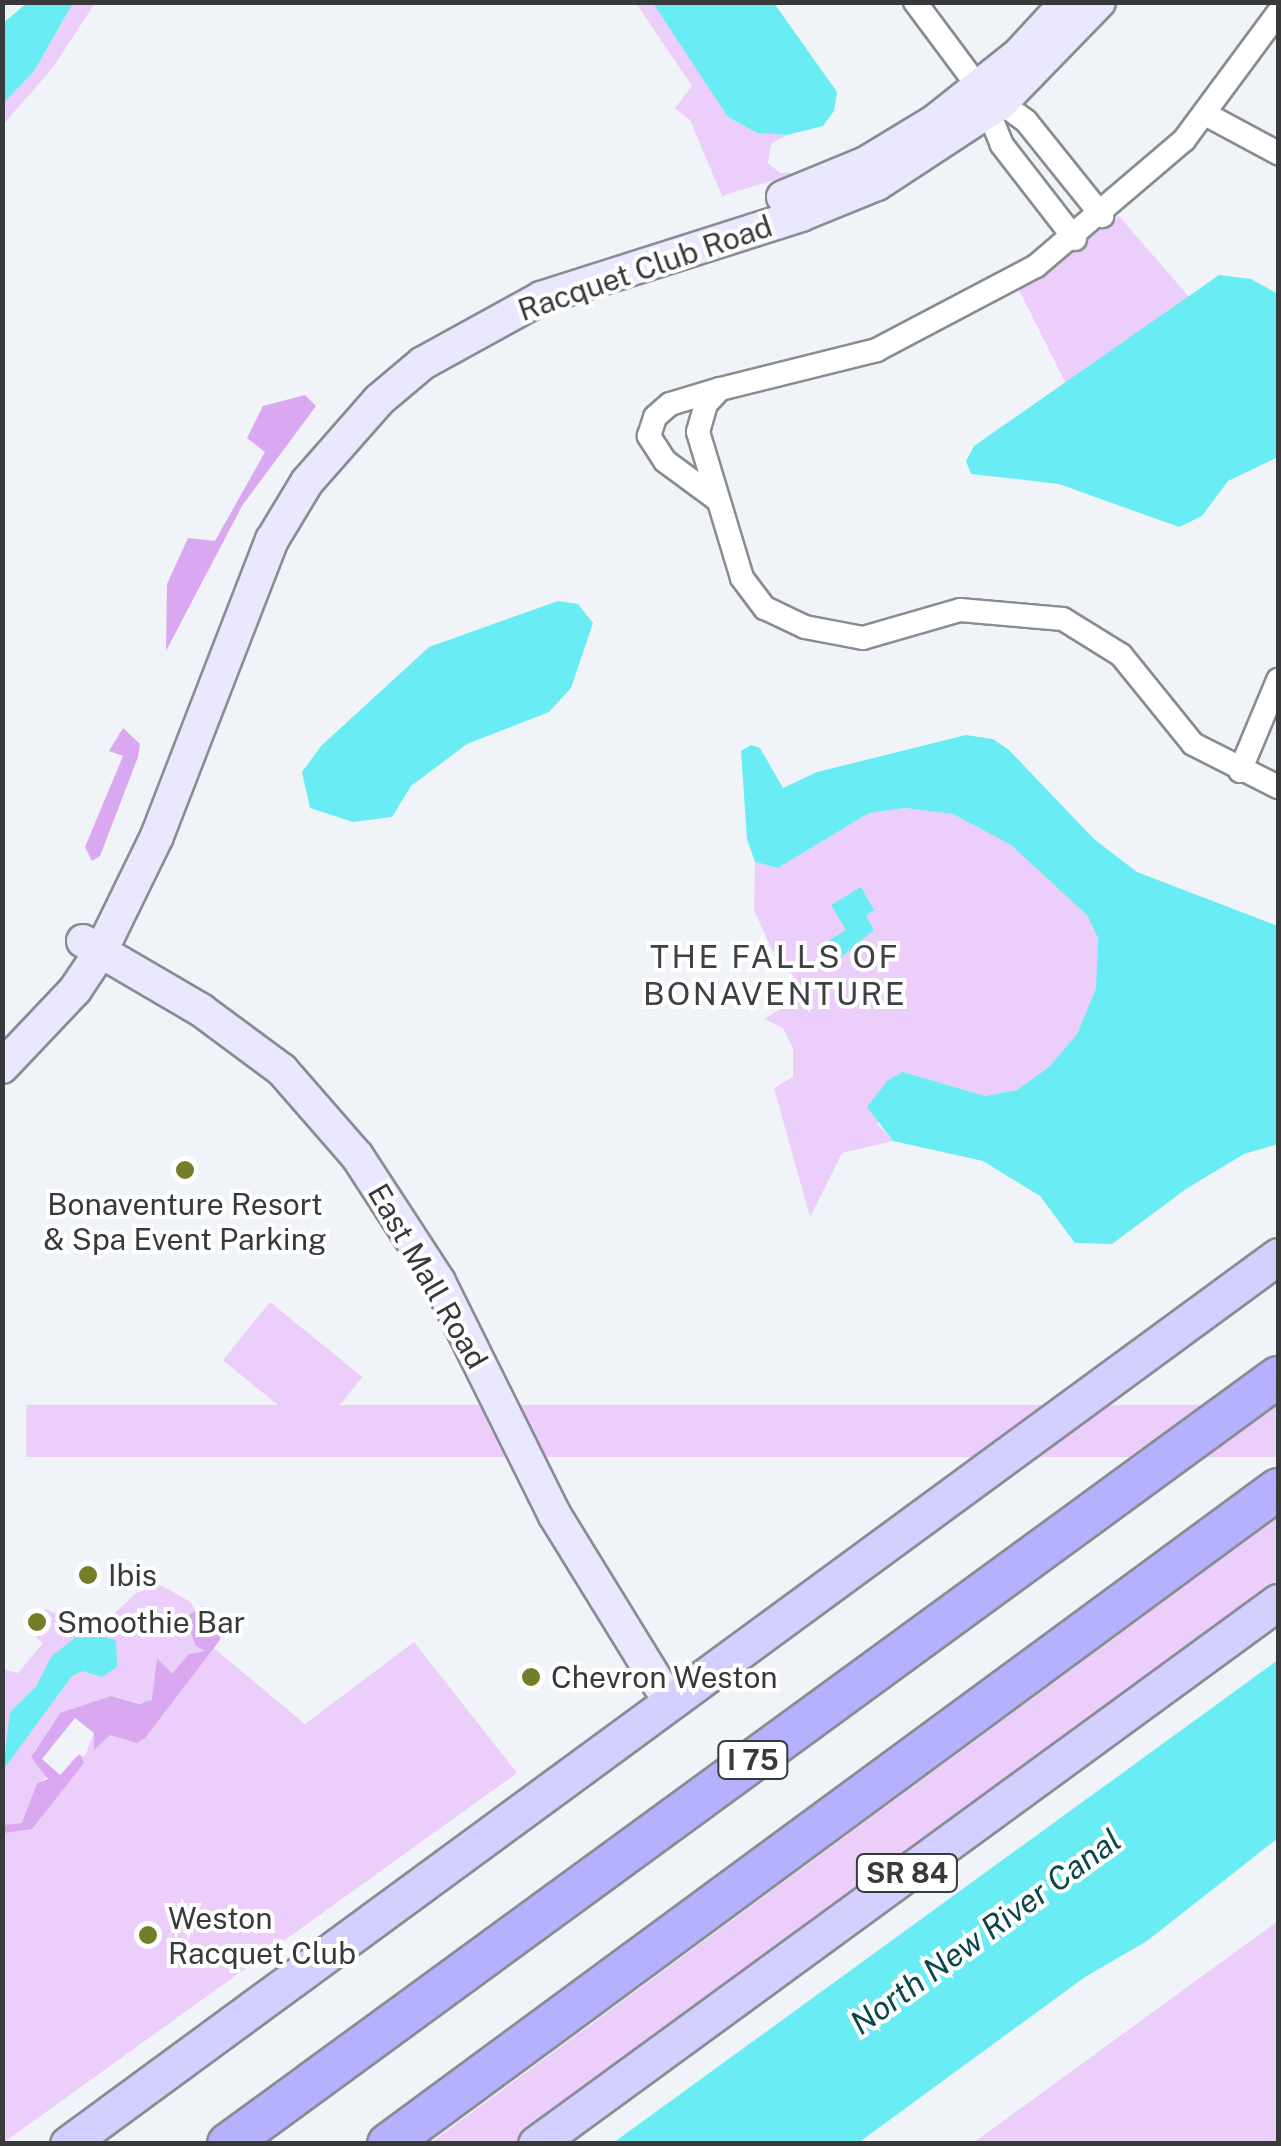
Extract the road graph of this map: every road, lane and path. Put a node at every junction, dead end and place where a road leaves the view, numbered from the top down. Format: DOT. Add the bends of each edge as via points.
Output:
graph roads {
  1 [pos="915,2"];
  2 [pos="1068,2"];
  3 [pos="1098,2"];
  4 [pos="1278,13"];
  5 [pos="988,102"];
  6 [pos="1207,115"];
  7 [pos="1278,153"];
  8 [pos="1102,216"];
  9 [pos="1075,239"];
  10 [pos="720,390"];
  11 [pos="715,498"];
  12 [pos="1278,680"];
  13 [pos="1240,771"];
  14 [pos="1278,787"];
  15 [pos="92,946"];
  16 [pos="2,1040"];
  17 [pos="2,1068"];
  18 [pos="1278,1256"];
  19 [pos="1278,1377"];
  20 [pos="1278,1488"];
  21 [pos="1278,1602"];
  22 [pos="671,1704"];
  23 [pos="68,2144"];
  24 [pos="228,2144"];
  25 [pos="388,2144"];
  26 [pos="536,2144"];
  1 -- 5 [label="street"];
  2 -- 5 [label="street, Racquet Club Road"];
  3 -- 5 [label="street, Racquet Club Road"];
  4 -- 6 [label="street"];
  5 -- 8 [label="street" via="1026,122"];
  5 -- 9 [label="street" via="1002,145"];
  5 -- 15 [label="street, Racquet Club Road" via="877,184 801,216 541,298 422,363 379,400 306,482 272,540 157,836"];
  6 -- 7 [label="street"];
  6 -- 8 [label="street"];
  8 -- 9 [label="street"];
  9 -- 10 [label="street" via="991,295 877,350"];
  10 -- 11 [label="street" via="706,404 698,432"];
  10 -- 11 [label="street" via="670,404 655,417 649,436 665,461"];
  11 -- 13 [label="street" via="746,588 778,616 863,638 960,610 1062,619 1121,655 1192,744"];
  12 -- 13 [label="street"];
  13 -- 14 [label="street"];
  15 -- 16 [label="street, Racquet Club Road"];
  15 -- 17 [label="street, Racquet Club Road" via="75,990"];
  15 -- 22 [label="street, East Mall Road" via="201,1010 282,1070 358,1156 438,1282 554,1514"];
  18 -- 22 [label="main road"];
  19 -- 24 [label="highway, I 75"];
  20 -- 25 [label="highway"];
  21 -- 26 [label="main road, SR 84"];
  22 -- 23 [label="main road"];
}
